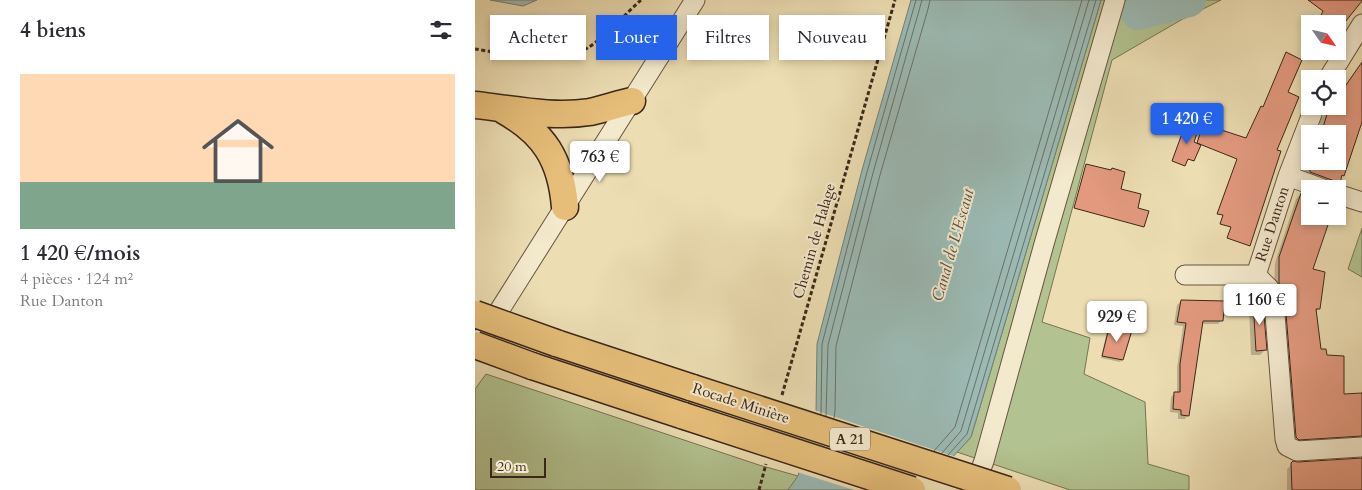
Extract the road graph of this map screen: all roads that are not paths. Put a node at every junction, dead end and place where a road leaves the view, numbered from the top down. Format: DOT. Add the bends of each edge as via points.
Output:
graph roads {
  1 [pos="695,0"];
  2 [pos="1115,0"];
  3 [pos="1362,24"];
  4 [pos="1334,70"];
  5 [pos="631,101"];
  6 [pos="486,106"];
  7 [pos="1312,115"];
  8 [pos="1288,176"];
  9 [pos="1301,181"];
  10 [pos="1346,197"];
  11 [pos="1362,202"];
  12 [pos="565,207"];
  13 [pos="1185,275"];
  14 [pos="1256,275"];
  15 [pos="475,314"];
  16 [pos="475,348"];
  17 [pos="1362,447"];
  18 [pos="912,490"];
  19 [pos="973,490"];
  20 [pos="1008,490"];
  1 -- 5 [label="street"];
  2 -- 19 [label="street"];
  3 -- 4 [label="street"];
  5 -- 6 [label="highway" via="576,113"];
  5 -- 12 [label="street"];
  6 -- 12 [label="highway" via="523,123 543,141 561,178"];
  7 -- 8 [label="street, Rue Danton"];
  8 -- 9 [label="street"];
  8 -- 14 [label="street, Rue Danton"];
  10 -- 11 [label="street"];
  12 -- 16 [label="street"];
  13 -- 14 [label="street, Rue Danton"];
  14 -- 17 [label="street" via="1269,288 1274,302 1287,446 1297,451"];
  15 -- 20 [label="highway, Rocade Minière / A 21, bridge"];
  16 -- 18 [label="highway, Rocade Minière / A 21, bridge"];
}
